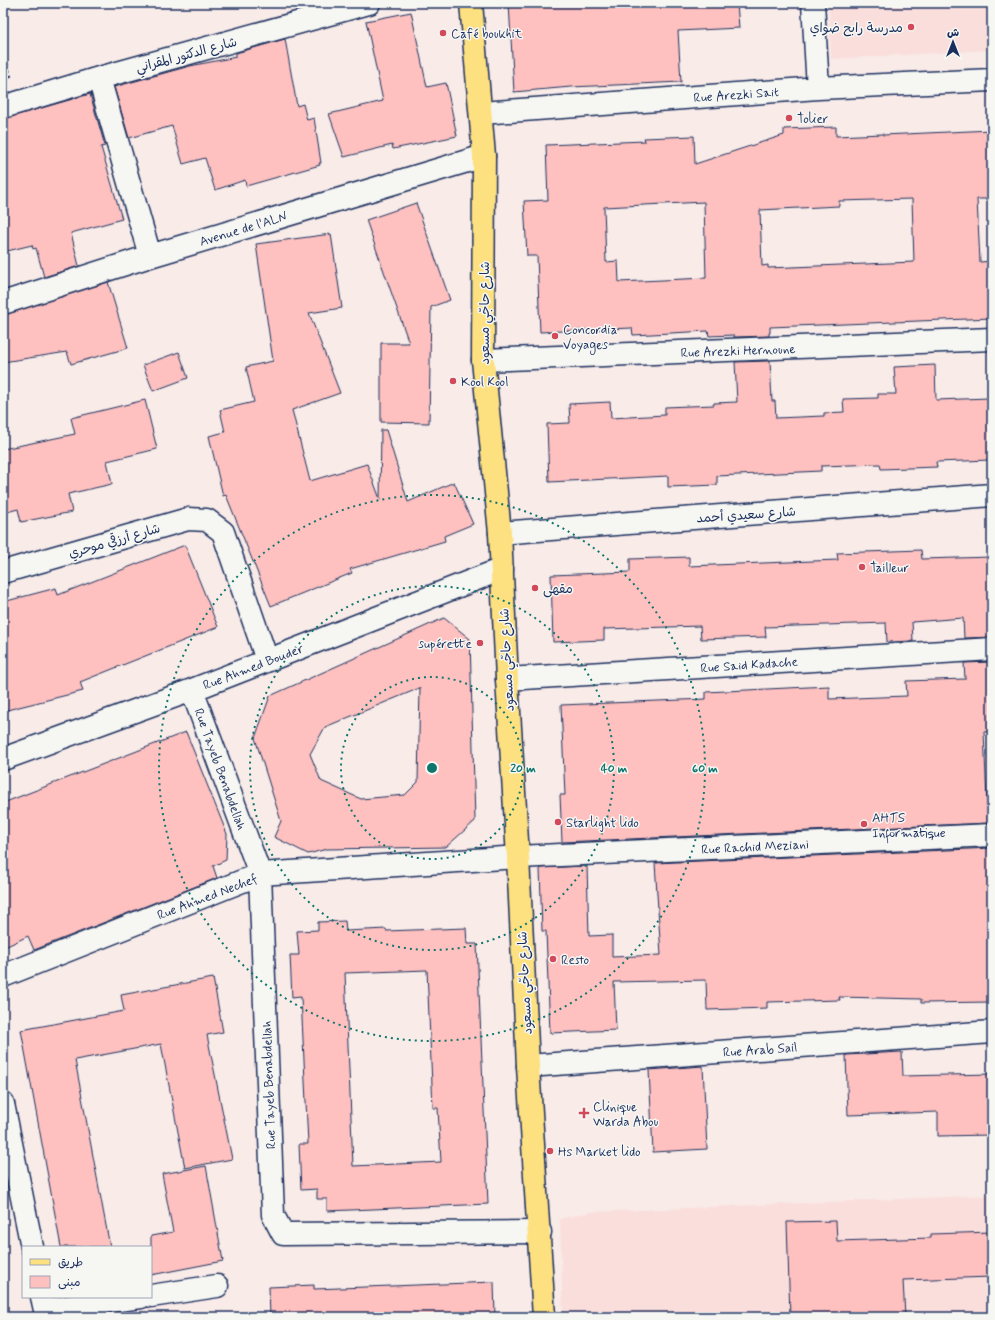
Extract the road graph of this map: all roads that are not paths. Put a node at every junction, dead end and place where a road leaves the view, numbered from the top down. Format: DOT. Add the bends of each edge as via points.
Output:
graph roads {
  1 [pos="369,3"];
  2 [pos="471,3"];
  3 [pos="813,3"];
  4 [pos="99,78"];
  5 [pos="992,80"];
  6 [pos="818,88"];
  7 [pos="3,107"];
  8 [pos="481,113"];
  9 [pos="484,156"];
  10 [pos="150,256"];
  11 [pos="3,303"];
  12 [pos="992,339"];
  13 [pos="483,360"];
  14 [pos="992,495"];
  15 [pos="500,532"];
  16 [pos="502,569"];
  17 [pos="3,572"];
  18 [pos="992,649"];
  19 [pos="267,660"];
  20 [pos="507,679"];
  21 [pos="192,690"];
  22 [pos="3,758"];
  23 [pos="992,835"];
  24 [pos="518,857"];
  25 [pos="260,874"];
  26 [pos="3,976"];
  27 [pos="992,1032"];
  28 [pos="528,1066"];
  29 [pos="3,1104"];
  30 [pos="540,1232"];
  31 [pos="32,1246"];
  32 [pos="217,1286"];
  33 [pos="152,1296"];
  34 [pos="42,1298"];
  35 [pos="134,1298"];
  36 [pos="544,1317"];
  1 -- 4 [label="street, شارع الدكتور المقراني"];
  2 -- 8 [label="main road, شارع حاجّي مسعود"];
  3 -- 6 [label="street"];
  4 -- 7 [label="street, شارع الدكتور المقراني"];
  4 -- 10 [label="street"];
  5 -- 6 [label="street, Rue Arezki Sait"];
  6 -- 8 [label="street, Rue Arezki Sait"];
  8 -- 9 [label="main road, شارع حاجّي مسعود"];
  9 -- 10 [label="street, Avenue de l'ALN"];
  9 -- 13 [label="main road, شارع حاجّي مسعود"];
  10 -- 11 [label="street, Avenue de l'ALN"];
  12 -- 13 [label="street, Rue Arezki Hernoune"];
  13 -- 15 [label="main road, شارع حاجّي مسعود"];
  14 -- 15 [label="street, شارع سعيدي أحمد"];
  15 -- 16 [label="main road, شارع حاجّي مسعود"];
  16 -- 19 [label="street, Rue Ahmed Bouder"];
  16 -- 20 [label="main road, شارع حاجّي مسعود"];
  17 -- 19 [label="street, شارع أرزقي موحري" via="188,519 207,520 223,532"];
  18 -- 20 [label="street, Rue Said Kadache"];
  19 -- 21 [label="street, Rue Ahmed Bouder"];
  20 -- 24 [label="main road, شارع حاجّي مسعود"];
  21 -- 22 [label="street, Rue Ahmed Bouder"];
  21 -- 25 [label="street, Rue Tayeb Benabdellah"];
  23 -- 24 [label="street, Rue Rachid Meziani"];
  24 -- 25 [label="street, Rue Ahmed Nechef"];
  24 -- 28 [label="main road, شارع حاجّي مسعود"];
  25 -- 26 [label="street, Rue Ahmed Nechef"];
  25 -- 30 [label="street, Rue Tayeb Benabdellah" via="273,1215 283,1234"];
  27 -- 28 [label="street, Rue Arab Sail"];
  28 -- 30 [label="main road, شارع حاجّي مسعود"];
  29 -- 31 [label="street"];
  30 -- 36 [label="main road, شارع حاجّي مسعود"];
  32 -- 33 [label="street"];
  34 -- 35 [label="street" via="45,1310"];
}
